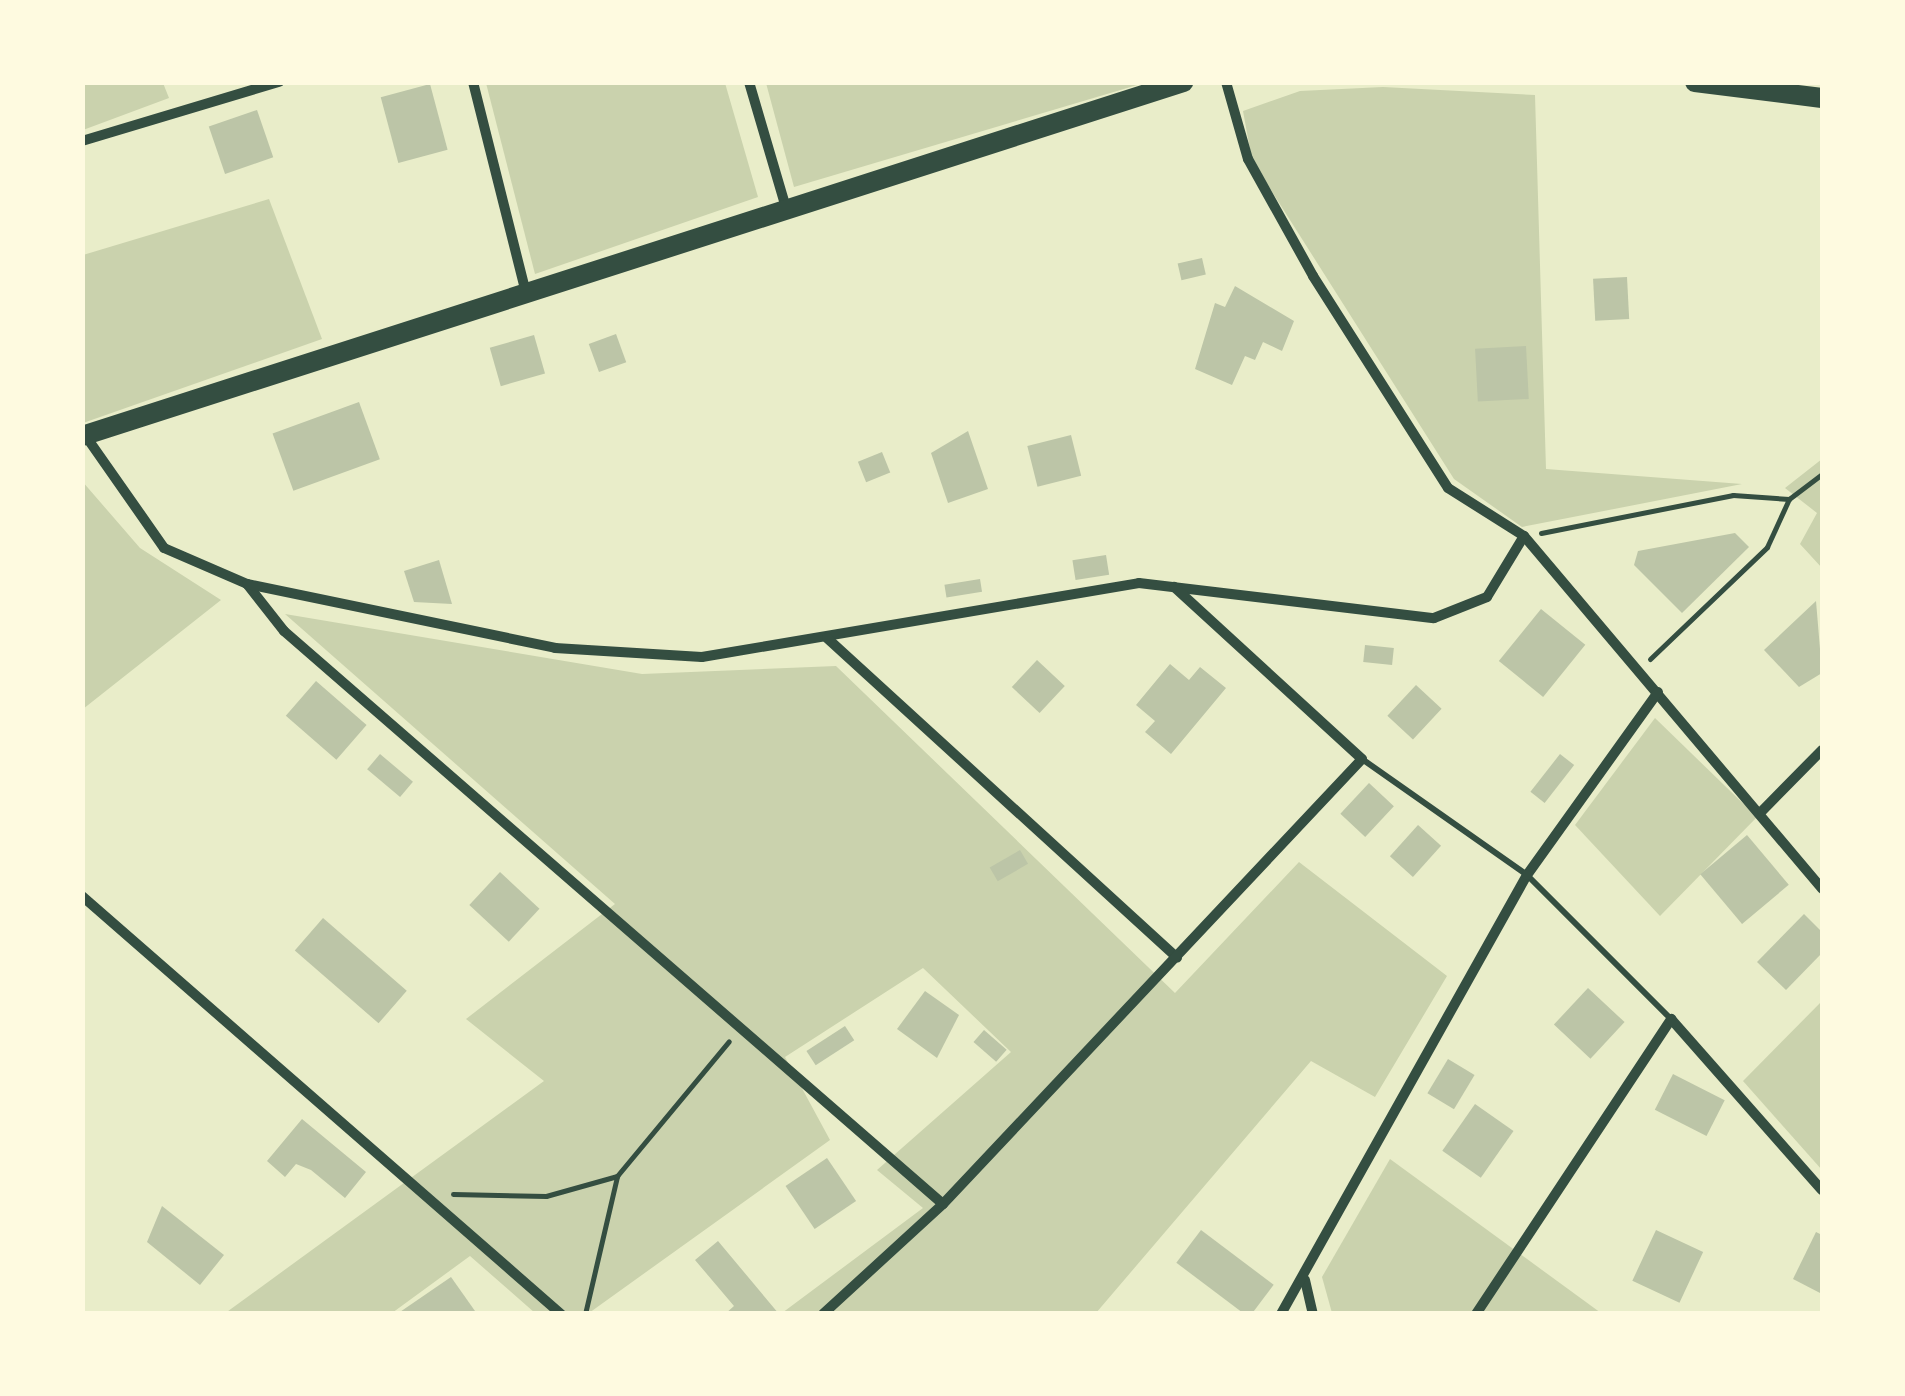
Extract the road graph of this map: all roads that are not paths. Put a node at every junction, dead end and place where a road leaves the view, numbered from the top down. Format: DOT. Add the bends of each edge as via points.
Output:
graph roads {
  1 [pos="280,82"];
  2 [pos="473,82"];
  3 [pos="749,82"];
  4 [pos="1182,82"];
  5 [pos="1226,82"];
  6 [pos="1695,82"];
  7 [pos="1822,98"];
  8 [pos="82,141"];
  9 [pos="785,204"];
  10 [pos="525,288"];
  11 [pos="84,436"];
  12 [pos="1524,536"];
  13 [pos="247,584"];
  14 [pos="1174,587"];
  15 [pos="827,638"];
  16 [pos="1658,692"];
  17 [pos="1822,750"];
  18 [pos="1362,758"];
  19 [pos="1762,811"];
  20 [pos="1527,874"];
  21 [pos="1822,889"];
  22 [pos="82,896"];
  23 [pos="1177,958"];
  24 [pos="1670,1020"];
  25 [pos="1822,1190"];
  26 [pos="944,1204"];
  27 [pos="1304,1279"];
  28 [pos="561,1314"];
  29 [pos="823,1314"];
  30 [pos="1280,1314"];
  31 [pos="1313,1314"];
  32 [pos="1476,1314"];
  1 -- 8 [label="street"];
  2 -- 10 [label="street"];
  3 -- 9 [label="street"];
  4 -- 9 [label="main road"];
  5 -- 12 [label="street" via="1248,159 1312,276 1448,488"];
  6 -- 7 [label="main road"];
  9 -- 10 [label="main road"];
  10 -- 11 [label="main road"];
  11 -- 13 [label="street" via="164,548"];
  12 -- 14 [label="street" via="1487,596 1434,618"];
  12 -- 16 [label="street"];
  13 -- 15 [label="street" via="556,648 702,657"];
  13 -- 26 [label="street" via="284,631"];
  14 -- 15 [label="street" via="1139,584"];
  14 -- 18 [label="street"];
  15 -- 23 [label="street"];
  16 -- 19 [label="street"];
  16 -- 20 [label="street"];
  17 -- 19 [label="street"];
  18 -- 20 [label="lane"];
  18 -- 23 [label="street"];
  19 -- 21 [label="street"];
  20 -- 24 [label="lane"];
  20 -- 27 [label="street"];
  22 -- 28 [label="street"];
  23 -- 26 [label="street"];
  24 -- 25 [label="street"];
  24 -- 32 [label="street"];
  26 -- 29 [label="street"];
  27 -- 30 [label="street"];
  27 -- 31 [label="street"];
}
